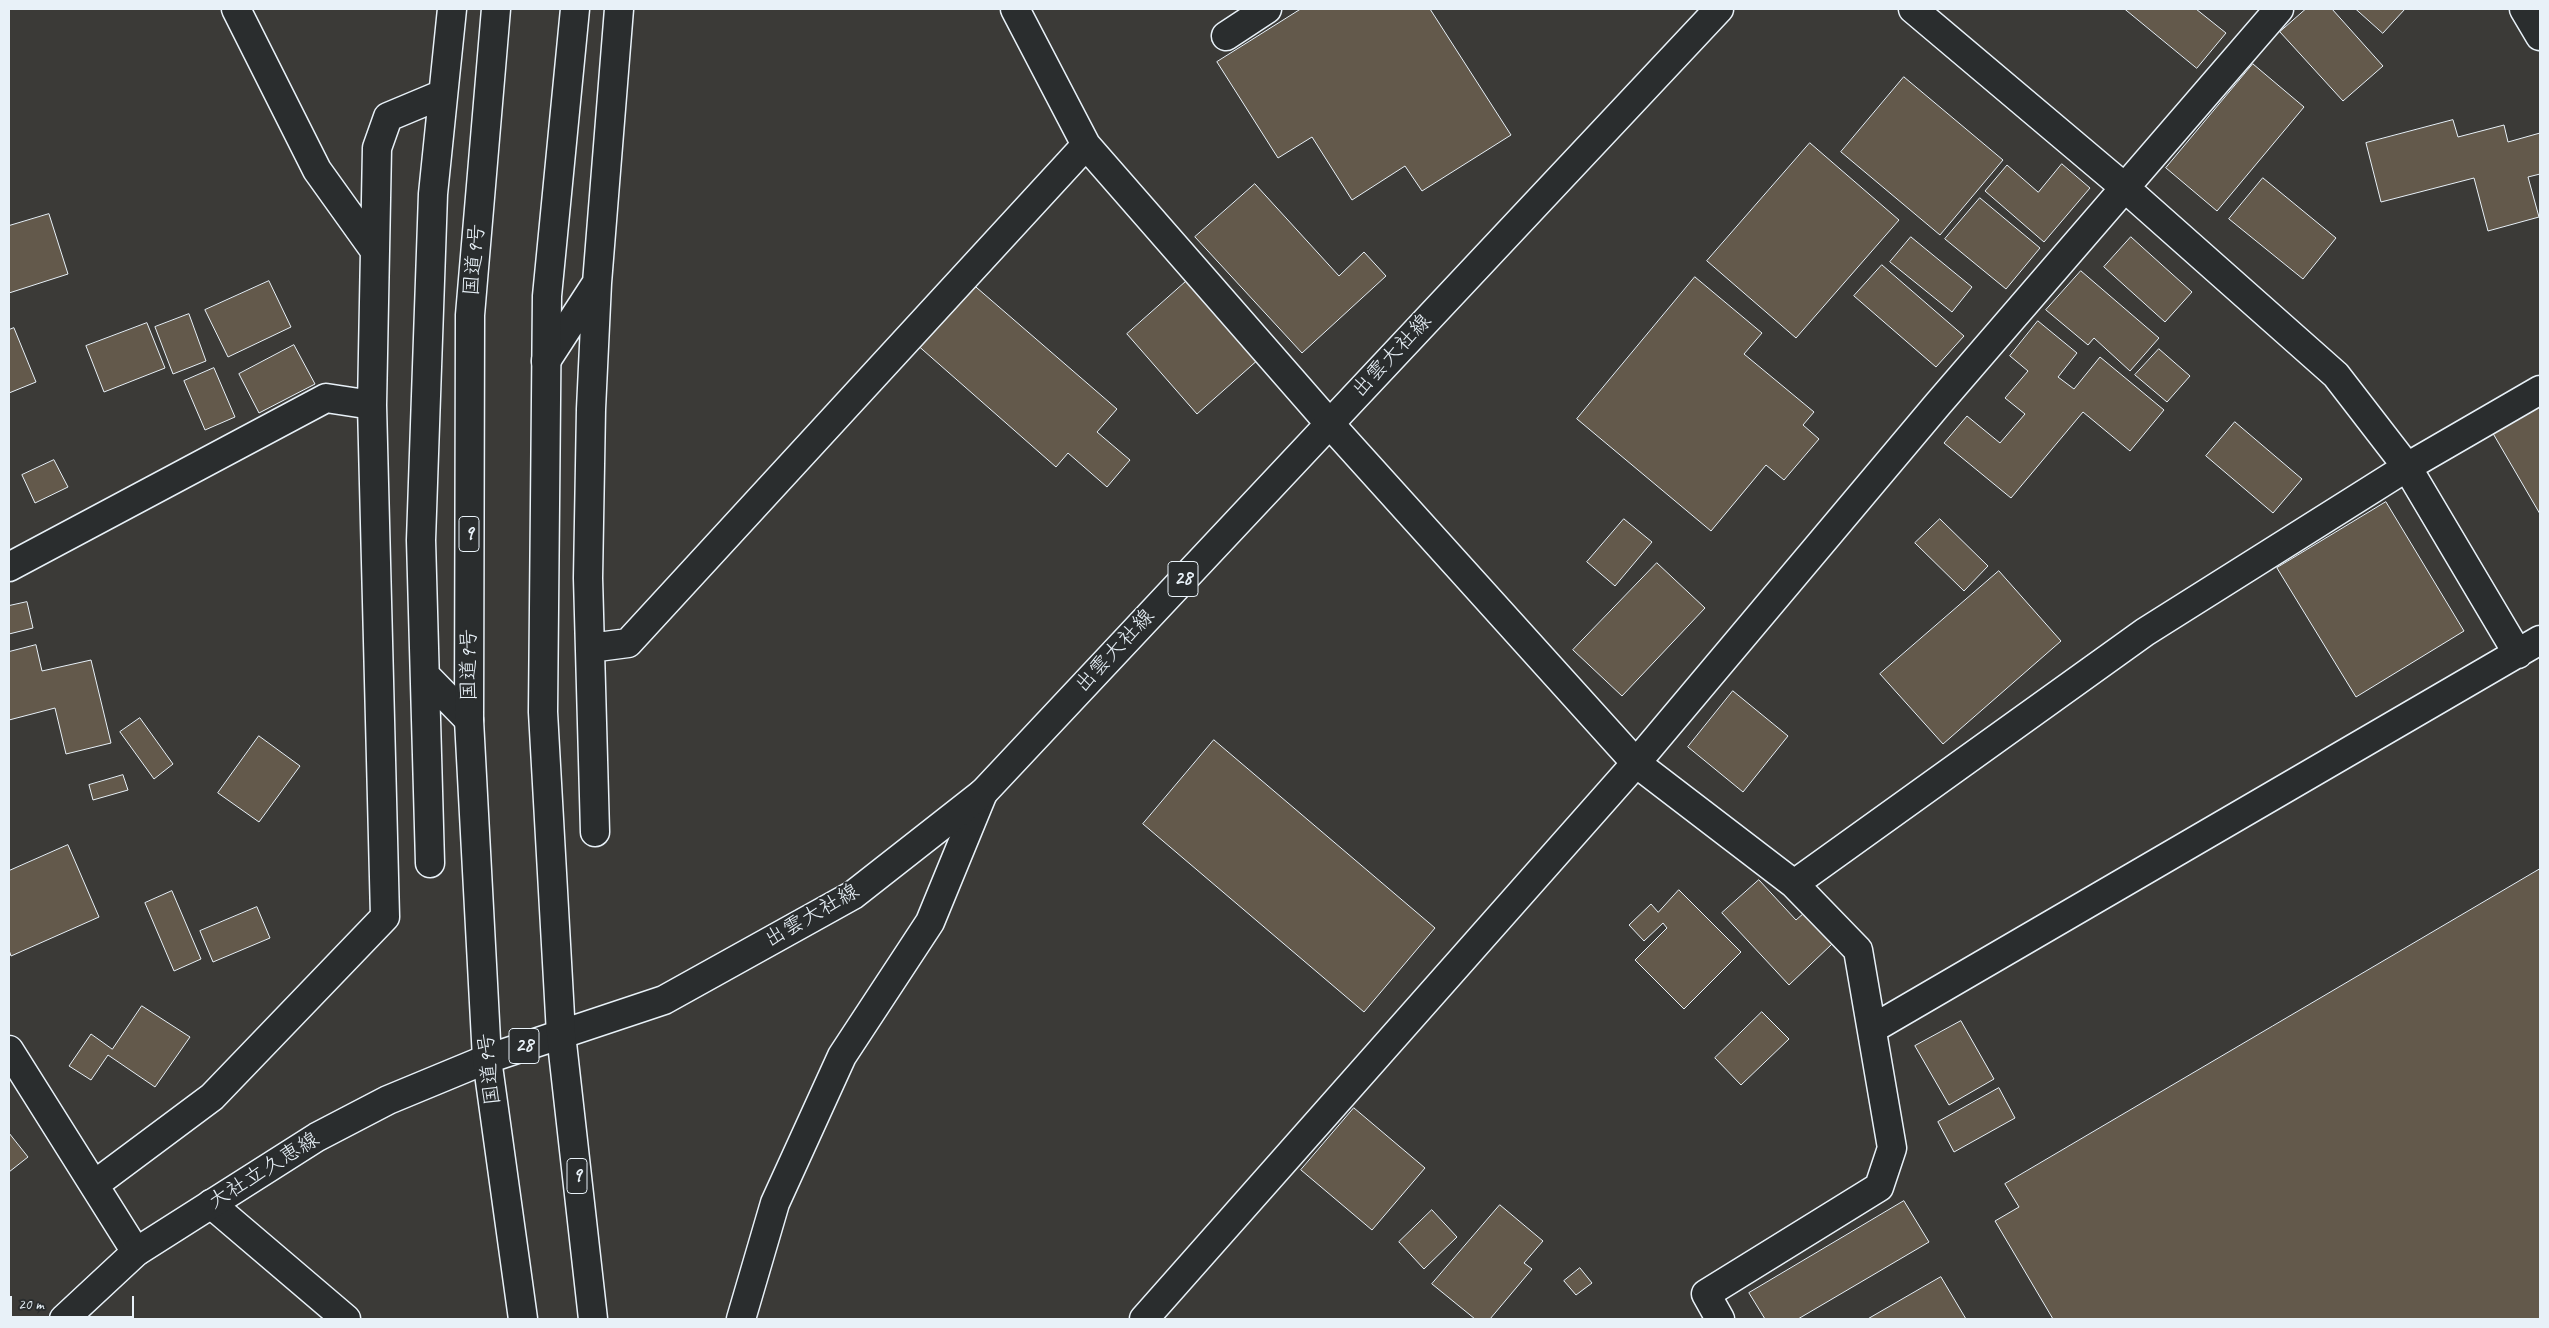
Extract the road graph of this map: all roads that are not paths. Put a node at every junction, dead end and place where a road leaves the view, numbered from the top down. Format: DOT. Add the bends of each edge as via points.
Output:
graph roads {
  1 [pos="236,9"];
  2 [pos="452,9"];
  3 [pos="496,9"];
  4 [pos="575,9"];
  5 [pos="619,9"];
  6 [pos="1015,9"];
  7 [pos="1267,9"];
  8 [pos="1719,9"];
  9 [pos="1913,9"];
  10 [pos="2279,9"];
  11 [pos="2524,9"];
  12 [pos="1226,36"];
  13 [pos="2540,36"];
  14 [pos="443,94"];
  15 [pos="1086,144"];
  16 [pos="2124,186"];
  17 [pos="375,251"];
  18 [pos="597,283"];
  19 [pos="546,361"];
  20 [pos="2540,390"];
  21 [pos="372,405"];
  22 [pos="1329,423"];
  23 [pos="2407,467"];
  24 [pos="9,567"];
  25 [pos="2529,647"];
  26 [pos="590,648"];
  27 [pos="425,675"];
  28 [pos="469,720"];
  29 [pos="1636,763"];
  30 [pos="984,793"];
  31 [pos="595,832"];
  32 [pos="430,863"];
  33 [pos="1794,884"];
  34 [pos="1872,1029"];
  35 [pos="561,1034"];
  36 [pos="9,1050"];
  37 [pos="488,1059"];
  38 [pos="94,1185"];
  39 [pos="211,1204"];
  40 [pos="136,1252"];
  41 [pos="64,1319"];
  42 [pos="346,1319"];
  43 [pos="522,1319"];
  44 [pos="593,1319"];
  45 [pos="741,1319"];
  46 [pos="1144,1319"];
  47 [pos="1720,1319"];
  1 -- 17 [label="main road" via="317,170"];
  2 -- 14 [label="main road"];
  3 -- 28 [label="main road, 国道9号 / 9" via="470,315"];
  4 -- 19 [label="main road, 9" via="547,296"];
  5 -- 18 [label="main road"];
  6 -- 15 [label="main road"];
  7 -- 12 [label="main road"];
  8 -- 22 [label="main road, 出雲大社線 / 28"];
  9 -- 16 [label="main road"];
  10 -- 16 [label="main road"];
  11 -- 13 [label="main road"];
  14 -- 17 [label="main road" via="388,117 377,148"];
  14 -- 27 [label="main road" via="433,194 422,530"];
  15 -- 22 [label="main road"];
  15 -- 26 [label="main road" via="628,643"];
  16 -- 23 [label="main road" via="2336,375"];
  16 -- 29 [label="main road"];
  17 -- 21 [label="main road"];
  18 -- 19 [label="main road"];
  18 -- 26 [label="main road" via="591,409"];
  19 -- 35 [label="main road, 9" via="543,712"];
  20 -- 23 [label="main road"];
  21 -- 24 [label="main road" via="326,398"];
  21 -- 38 [label="main road" via="385,917 212,1097"];
  22 -- 29 [label="main road"];
  22 -- 30 [label="main road, 出雲大社線 / 28"];
  23 -- 25 [label="main road"];
  23 -- 33 [label="main road" via="2145,632"];
  25 -- 34 [label="main road"];
  26 -- 31 [label="main road"];
  27 -- 28 [label="main road"];
  27 -- 32 [label="main road"];
  28 -- 37 [label="main road, 国道9号 / 9"];
  29 -- 33 [label="main road"];
  29 -- 46 [label="main road"];
  30 -- 35 [label="main road, 出雲大社線 / 28" via="853,895 664,1000"];
  30 -- 45 [label="main road" via="930,922 842,1056 776,1203"];
  33 -- 34 [label="main road" via="1858,950"];
  34 -- 47 [label="main road" via="1892,1148 1879,1187 1706,1294"];
  35 -- 37 [label="main road, 出雲大社線 / 28"];
  35 -- 44 [label="main road, 9"];
  36 -- 38 [label="main road"];
  37 -- 39 [label="main road, 大社立久恵線" via="388,1100 317,1137"];
  37 -- 43 [label="main road, 国道9号 / 9"];
  38 -- 40 [label="main road"];
  39 -- 40 [label="main road, 大社立久恵線"];
  39 -- 42 [label="main road"];
  40 -- 41 [label="main road, 大社立久恵線"];
}
